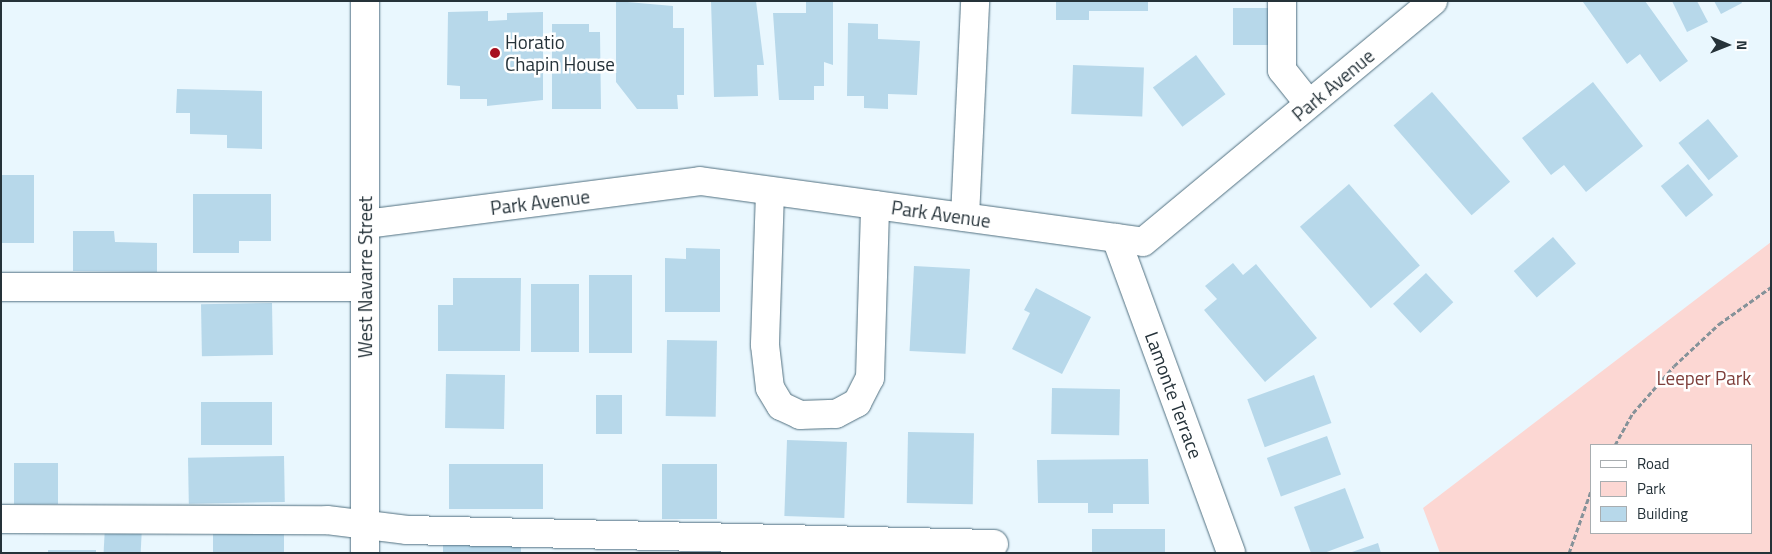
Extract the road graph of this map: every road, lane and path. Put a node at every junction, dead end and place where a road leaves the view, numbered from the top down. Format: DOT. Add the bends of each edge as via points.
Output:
graph roads {
  1 [pos="365,1"];
  2 [pos="975,1"];
  3 [pos="1282,1"];
  4 [pos="1433,1"];
  5 [pos="1309,104"];
  6 [pos="770,192"];
  7 [pos="875,205"];
  8 [pos="965,217"];
  9 [pos="366,224"];
  10 [pos="1116,238"];
  11 [pos="1,287"];
  12 [pos="365,287"];
  13 [pos="1771,287"];
  14 [pos="1616,444"];
  15 [pos="1590,494"];
  16 [pos="1,519"];
  17 [pos="365,525"];
  18 [pos="994,544"];
  19 [pos="764,545"];
  20 [pos="365,553"];
  21 [pos="1231,553"];
  22 [pos="1569,553"];
  1 -- 9 [label="street, West Navarre Street"];
  2 -- 8 [label="street"];
  3 -- 5 [label="street" via="1282,70"];
  4 -- 5 [label="street, Park Avenue"];
  5 -- 10 [label="street, Park Avenue" via="1143,242"];
  6 -- 7 [label="street, Park Avenue"];
  6 -- 7 [label="street" via="765,345 770,388 781,406 800,415 836,414 857,403 870,378"];
  6 -- 9 [label="street, Park Avenue" via="700,181"];
  7 -- 8 [label="street, Park Avenue"];
  8 -- 10 [label="street, Park Avenue"];
  9 -- 12 [label="street, West Navarre Street"];
  10 -- 21 [label="street, Lamonte Terrace"];
  11 -- 12 [label="street"];
  12 -- 17 [label="street, West Navarre Street"];
  13 -- 14 [label="path" via="1719,324 1674,366 1633,413"];
  15 -- 22 [label="path"];
  16 -- 17 [label="street" via="327,520"];
  17 -- 19 [label="street" via="407,530"];
  17 -- 20 [label="street, West Navarre Street"];
  18 -- 19 [label="street"];
}
